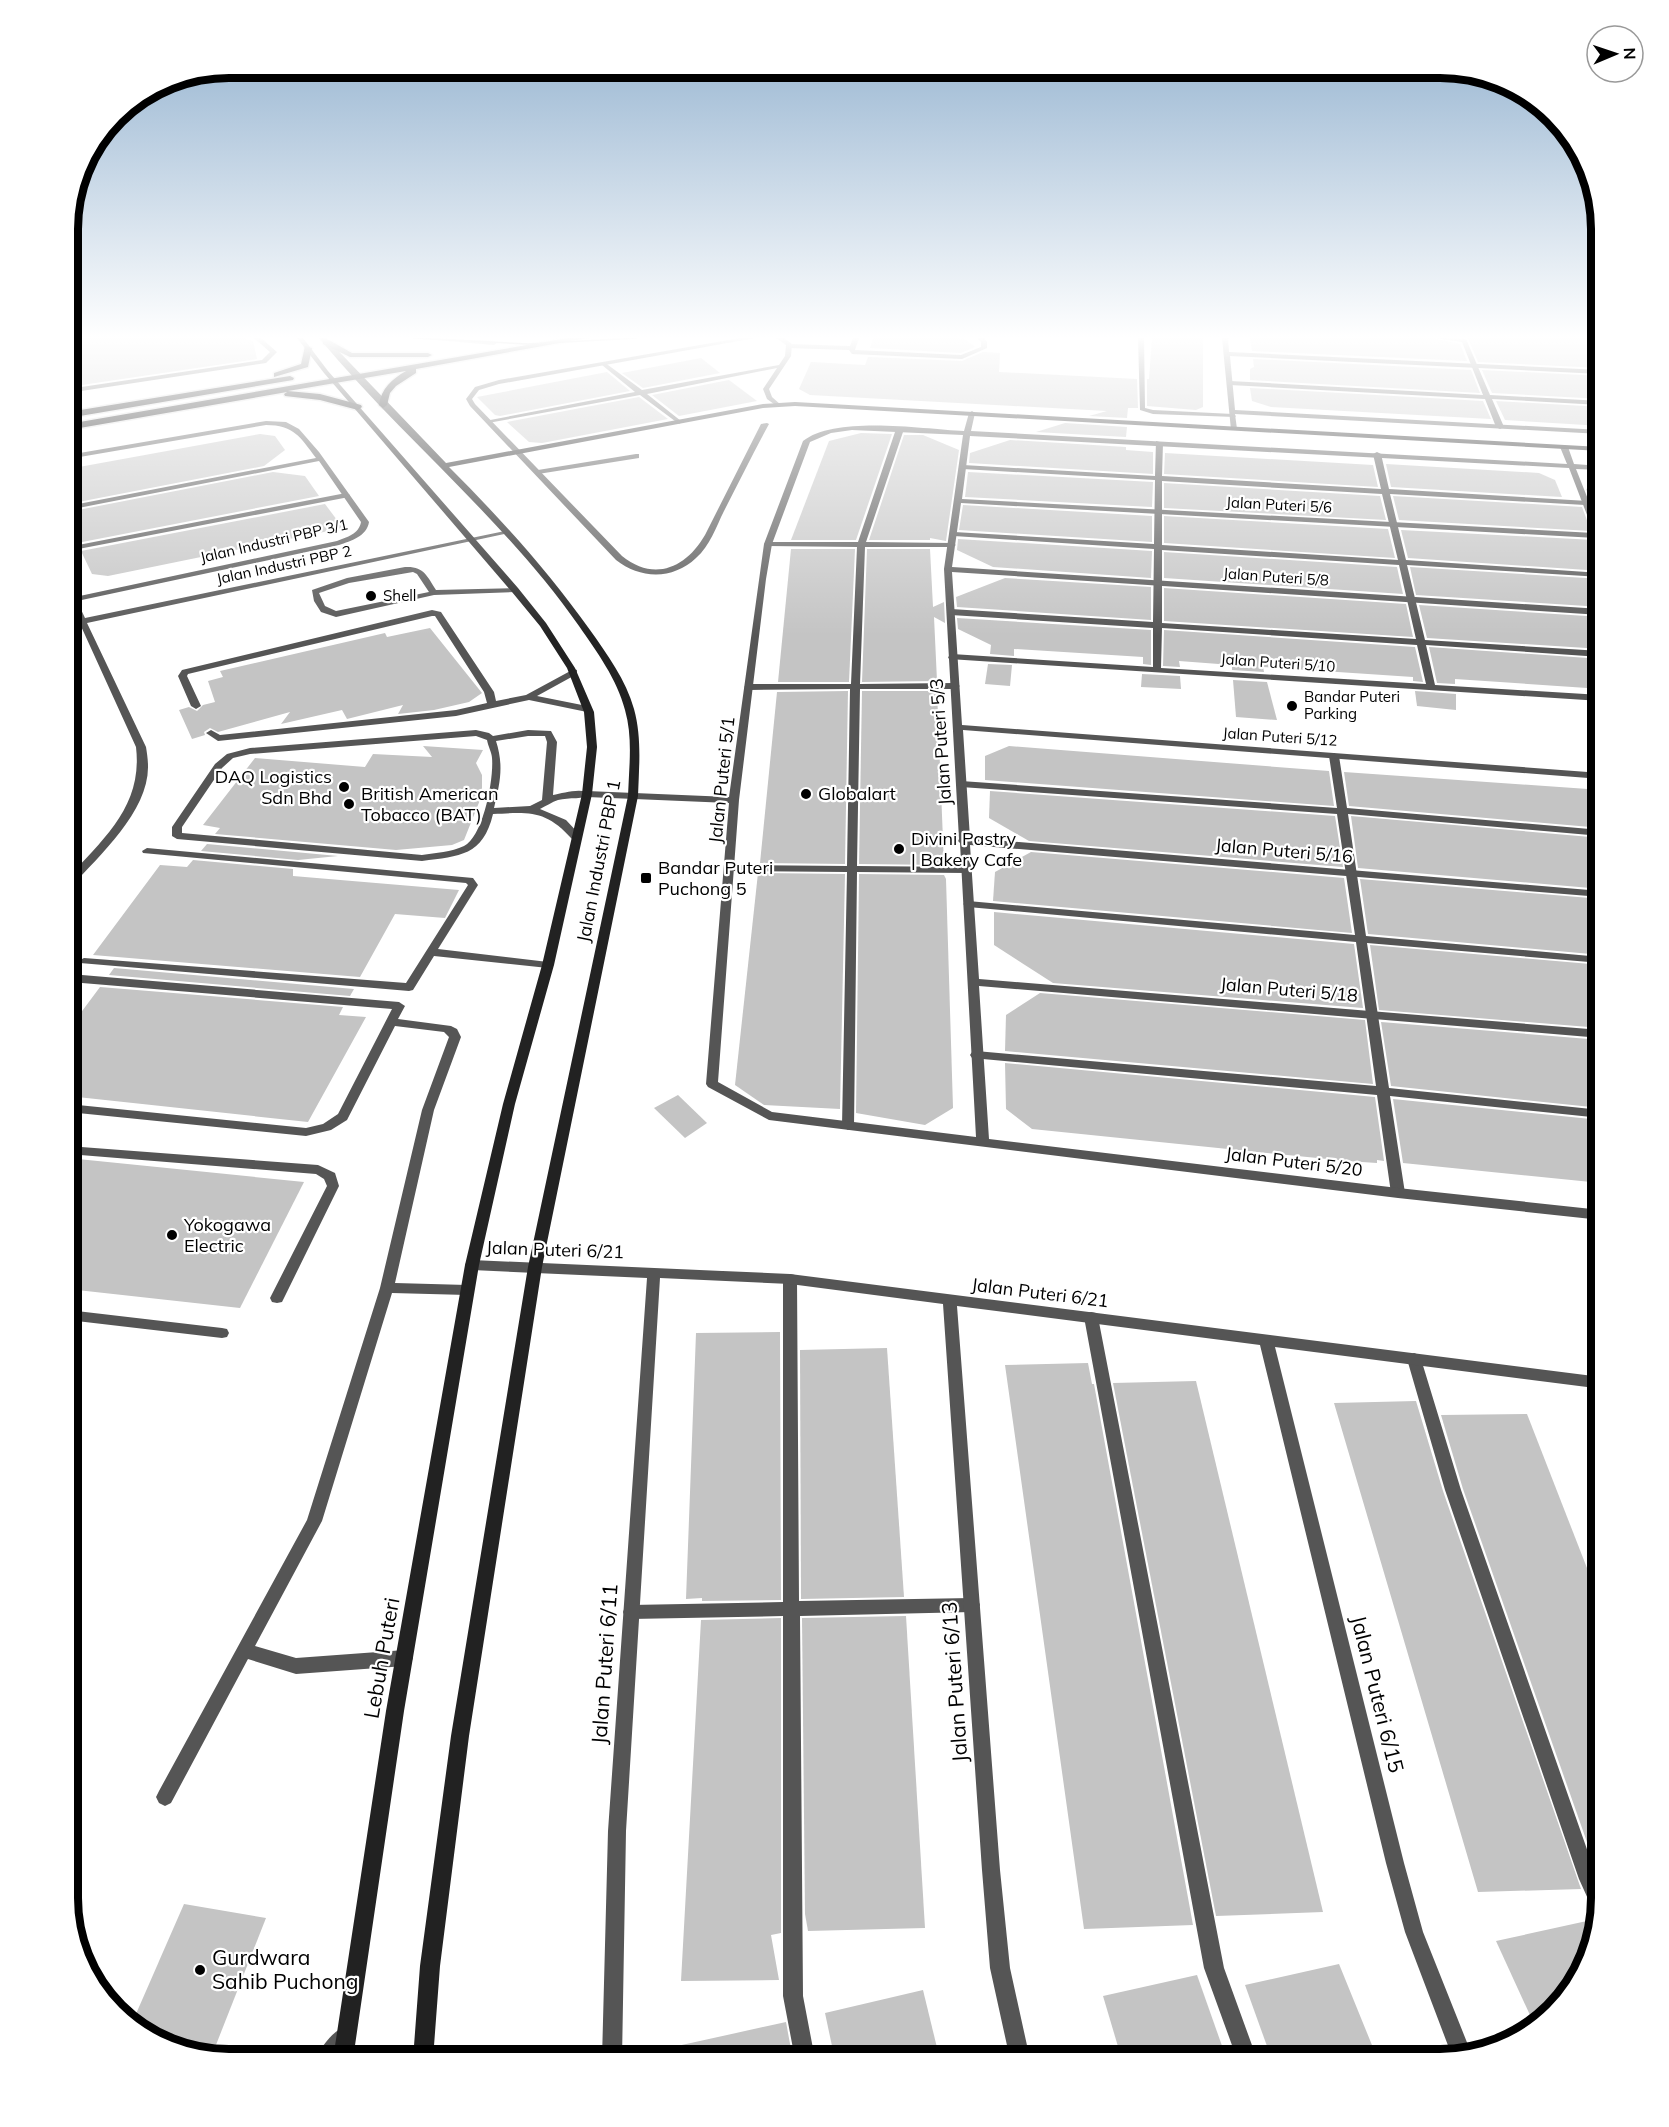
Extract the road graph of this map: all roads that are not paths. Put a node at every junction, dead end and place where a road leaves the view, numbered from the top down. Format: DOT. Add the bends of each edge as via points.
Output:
graph roads {
  1 [pos="185,437"];
  2 [pos="302,437"];
  3 [pos="384,437"];
  4 [pos="415,437"];
  5 [pos="504,437"];
  6 [pos="597,437"];
  7 [pos="758,437"];
  8 [pos="814,437"];
  9 [pos="897,437"];
  10 [pos="966,437"];
  11 [pos="1049,437"];
  12 [pos="1385,437"];
  13 [pos="1160,443"];
  14 [pos="1564,447"];
  15 [pos="1591,448"];
  16 [pos="518,452"];
  17 [pos="1377,454"];
  18 [pos="78,456"];
  19 [pos="636,456"];
  20 [pos="320,459"];
  21 [pos="1570,465"];
  22 [pos="444,466"];
  23 [pos="963,467"];
  24 [pos="1591,467"];
  25 [pos="538,472"];
  26 [pos="1159,479"];
  27 [pos="1386,491"];
  28 [pos="346,495"];
  29 [pos="958,501"];
  30 [pos="1585,503"];
  31 [pos="78,506"];
  32 [pos="1159,512"];
  33 [pos="1591,517"];
  34 [pos="1394,525"];
  35 [pos="505,533"];
  36 [pos="1591,538"];
  37 [pos="953,539"];
  38 [pos="471,540"];
  39 [pos="768,544"];
  40 [pos="861,544"];
  41 [pos="1159,546"];
  42 [pos="78,547"];
  43 [pos="1402,562"];
  44 [pos="336,568"];
  45 [pos="948,568"];
  46 [pos="1591,574"];
  47 [pos="345,582"];
  48 [pos="1158,583"];
  49 [pos="515,590"];
  50 [pos="434,593"];
  51 [pos="78,599"];
  52 [pos="1411,599"];
  53 [pos="78,611"];
  54 [pos="1591,611"];
  55 [pos="951,612"];
  56 [pos="83,621"];
  57 [pos="78,622"];
  58 [pos="1158,625"];
  59 [pos="1421,642"];
  60 [pos="1591,653"];
  61 [pos="952,657"];
  62 [pos="1157,669"];
  63 [pos="574,672"];
  64 [pos="955,686"];
  65 [pos="1431,686"];
  66 [pos="749,687"];
  67 [pos="855,687"];
  68 [pos="529,697"];
  69 [pos="1591,697"];
  70 [pos="492,704"];
  71 [pos="196,706"];
  72 [pos="587,709"];
  73 [pos="957,728"];
  74 [pos="212,733"];
  75 [pos="491,739"];
  76 [pos="1334,756"];
  77 [pos="1591,775"];
  78 [pos="961,784"];
  79 [pos="587,794"];
  80 [pos="633,796"];
  81 [pos="734,800"];
  82 [pos="547,802"];
  83 [pos="532,809"];
  84 [pos="488,811"];
  85 [pos="1342,811"];
  86 [pos="1591,832"];
  87 [pos="576,837"];
  88 [pos="963,842"];
  89 [pos="147,851"];
  90 [pos="729,868"];
  91 [pos="853,869"];
  92 [pos="966,870"];
  93 [pos="78,872"];
  94 [pos="1351,874"];
  95 [pos="1591,893"];
  96 [pos="968,903"];
  97 [pos="1361,938"];
  98 [pos="431,952"];
  99 [pos="1591,959"];
  100 [pos="84,961"];
  101 [pos="548,965"];
  102 [pos="78,979"];
  103 [pos="973,982"];
  104 [pos="1372,1015"];
  105 [pos="390,1022"];
  106 [pos="1591,1033"];
  107 [pos="976,1055"];
  108 [pos="1383,1091"];
  109 [pos="78,1109"];
  110 [pos="1591,1113"];
  111 [pos="848,1126"];
  112 [pos="983,1142"];
  113 [pos="78,1151"];
  114 [pos="1398,1193"];
  115 [pos="1591,1214"];
  116 [pos="471,1265"];
  117 [pos="535,1267"];
  118 [pos="654,1272"];
  119 [pos="790,1278"];
  120 [pos="387,1288"];
  121 [pos="467,1290"];
  122 [pos="278,1298"];
  123 [pos="950,1300"];
  124 [pos="78,1316"];
  125 [pos="1091,1317"];
  126 [pos="222,1332"];
  127 [pos="1266,1340"];
  128 [pos="1414,1359"];
  129 [pos="1591,1382"];
  130 [pos="972,1605"];
  131 [pos="791,1608"];
  132 [pos="631,1612"];
  133 [pos="245,1651"];
  134 [pos="405,1658"];
  135 [pos="165,1797"];
  136 [pos="1591,1885"];
  137 [pos="348,2031"];
  138 [pos="1459,2048"];
  139 [pos="334,2049"];
  140 [pos="345,2049"];
  141 [pos="424,2049"];
  142 [pos="612,2049"];
  143 [pos="803,2049"];
  144 [pos="1018,2049"];
  145 [pos="1242,2049"];
  1 -- 18 [label="street, Jalan Industri PBP 3/1"];
  2 -- 20 [label="street, Jalan Industri PBP 3/1"];
  3 -- 38 [label="main road, Jalan Industri PBP 1"];
  4 -- 22 [label="main road, Jalan Industri PBP 1"];
  5 -- 16 [label="street"];
  6 -- 16 [label="main road"];
  7 -- 25 [label="street" via="701,548 670,571 639,572 628,567"];
  8 -- 39 [label="street, Jalan Puteri 5/1" via="807,441"];
  9 -- 40 [label="street"];
  10 -- 23 [label="street, Jalan Puteri 5/3"];
  11 -- 13 [label="street, Jalan Puteri 5/1"];
  12 -- 14 [label="main road"];
  13 -- 17 [label="street, Jalan Puteri 5/1"];
  13 -- 26 [label="street"];
  14 -- 15 [label="main road"];
  14 -- 21 [label="street"];
  16 -- 22 [label="main road"];
  16 -- 25 [label="street"];
  17 -- 21 [label="street, Jalan Puteri 5/1"];
  17 -- 27 [label="street"];
  19 -- 25 [label="street"];
  20 -- 28 [label="street, Jalan Industri PBP 3/1"];
  20 -- 31 [label="street"];
  21 -- 24 [label="street, Jalan Puteri 5/1"];
  21 -- 30 [label="street"];
  22 -- 35 [label="main road, Jalan Industri PBP 1"];
  23 -- 26 [label="street"];
  23 -- 29 [label="street, Jalan Puteri 5/3"];
  26 -- 27 [label="street"];
  26 -- 32 [label="street"];
  27 -- 30 [label="street"];
  27 -- 34 [label="street"];
  28 -- 42 [label="street"];
  28 -- 51 [label="street, Jalan Industri PBP 3/1" via="366,526 349,539"];
  29 -- 32 [label="street, Jalan Puteri 5/6"];
  29 -- 37 [label="street, Jalan Puteri 5/3"];
  30 -- 33 [label="street"];
  32 -- 34 [label="street, Jalan Puteri 5/6"];
  32 -- 41 [label="street"];
  34 -- 36 [label="street, Jalan Puteri 5/6"];
  34 -- 43 [label="street"];
  35 -- 38 [label="street, Jalan Industri PBP 2"];
  35 -- 80 [label="main road, Jalan Industri PBP 1" via="578,617 625,696 636,748"];
  37 -- 40 [label="street"];
  37 -- 41 [label="street"];
  37 -- 45 [label="street, Jalan Puteri 5/3"];
  38 -- 44 [label="street, Jalan Industri PBP 2"];
  38 -- 49 [label="main road, Jalan Industri PBP 1"];
  39 -- 40 [label="street"];
  39 -- 66 [label="street, Jalan Puteri 5/1"];
  40 -- 67 [label="street"];
  41 -- 43 [label="street"];
  41 -- 48 [label="street"];
  43 -- 46 [label="street"];
  43 -- 52 [label="street"];
  44 -- 47 [label="street"];
  44 -- 56 [label="street, Jalan Industri PBP 2"];
  45 -- 48 [label="street, Jalan Puteri 5/8"];
  45 -- 55 [label="street, Jalan Puteri 5/3"];
  47 -- 50 [label="street" via="414,569"];
  47 -- 50 [label="street" via="315,592 328,613"];
  48 -- 52 [label="street, Jalan Puteri 5/8"];
  48 -- 58 [label="street"];
  49 -- 50 [label="street"];
  49 -- 63 [label="main road, Jalan Industri PBP 1"];
  52 -- 54 [label="street, Jalan Puteri 5/8"];
  52 -- 59 [label="street"];
  53 -- 56 [label="street"];
  55 -- 58 [label="street"];
  55 -- 61 [label="street, Jalan Puteri 5/3"];
  56 -- 57 [label="street, Jalan Industri PBP 2"];
  56 -- 93 [label="street" via="145,760 140,791 119,824"];
  58 -- 59 [label="street"];
  58 -- 62 [label="street"];
  59 -- 60 [label="street"];
  59 -- 65 [label="street"];
  61 -- 62 [label="street, Jalan Puteri 5/10"];
  61 -- 64 [label="street, Jalan Puteri 5/3"];
  62 -- 65 [label="street, Jalan Puteri 5/10"];
  63 -- 68 [label="street"];
  63 -- 72 [label="main road, Jalan Industri PBP 1"];
  64 -- 67 [label="street"];
  64 -- 73 [label="street, Jalan Puteri 5/3"];
  65 -- 69 [label="street, Jalan Puteri 5/10"];
  66 -- 67 [label="street"];
  66 -- 81 [label="street, Jalan Puteri 5/1"];
  67 -- 91 [label="street"];
  68 -- 70 [label="street"];
  68 -- 72 [label="street"];
  70 -- 71 [label="street" via="489,692 445,624 438,614 432,613 185,672 182,676"];
  70 -- 74 [label="street" via="456,713 218,738"];
  72 -- 79 [label="main road, Jalan Industri PBP 1" via="592,747"];
  73 -- 76 [label="street, Jalan Puteri 5/12"];
  73 -- 78 [label="street, Jalan Puteri 5/3"];
  75 -- 82 [label="street" via="548,733 552,742"];
  75 -- 84 [label="street" via="497,758"];
  75 -- 84 [label="street" via="476,733 438,735 230,756 218,766 177,827 177,836 422,858 468,848 484,829"];
  76 -- 77 [label="street, Jalan Puteri 5/12"];
  76 -- 85 [label="street"];
  78 -- 85 [label="street"];
  78 -- 88 [label="street, Jalan Puteri 5/3"];
  79 -- 80 [label="street"];
  79 -- 82 [label="street"];
  79 -- 87 [label="main road, Jalan Industri PBP 1"];
  80 -- 81 [label="street"];
  80 -- 117 [label="main road, Jalan Industri PBP 1"];
  81 -- 90 [label="street, Jalan Puteri 5/1"];
  82 -- 83 [label="street"];
  83 -- 84 [label="street"];
  83 -- 87 [label="street" via="562,822"];
  85 -- 86 [label="street"];
  85 -- 94 [label="street"];
  87 -- 101 [label="main road, Jalan Industri PBP 1"];
  88 -- 92 [label="street, Jalan Puteri 5/3"];
  88 -- 94 [label="street, Jalan Puteri 5/16"];
  89 -- 98 [label="street" via="469,880 473,885"];
  90 -- 91 [label="street"];
  90 -- 111 [label="street, Jalan Puteri 5/1" via="712,1084 770,1116"];
  91 -- 92 [label="street"];
  91 -- 111 [label="street"];
  92 -- 96 [label="street, Jalan Puteri 5/3"];
  94 -- 95 [label="street, Jalan Puteri 5/16"];
  94 -- 97 [label="street"];
  96 -- 97 [label="street"];
  96 -- 103 [label="street, Jalan Puteri 5/3"];
  97 -- 99 [label="street"];
  97 -- 104 [label="street"];
  98 -- 100 [label="street" via="409,987"];
  98 -- 101 [label="street"];
  101 -- 116 [label="main road, Jalan Industri PBP 1" via="509,1104"];
  102 -- 105 [label="street" via="399,1006"];
  103 -- 104 [label="street, Jalan Puteri 5/18"];
  103 -- 107 [label="street, Jalan Puteri 5/3"];
  104 -- 106 [label="street, Jalan Puteri 5/18"];
  104 -- 108 [label="street"];
  105 -- 109 [label="street" via="343,1117 327,1127 306,1132"];
  105 -- 120 [label="street" via="447,1029 455,1037 428,1110"];
  107 -- 108 [label="street"];
  107 -- 112 [label="street, Jalan Puteri 5/3"];
  108 -- 110 [label="street"];
  108 -- 114 [label="street"];
  111 -- 112 [label="street, Jalan Puteri 5/1"];
  112 -- 114 [label="street, Jalan Puteri 5/20"];
  113 -- 122 [label="street" via="318,1170 330,1176 333,1186"];
  114 -- 115 [label="street, Jalan Puteri 5/20"];
  116 -- 117 [label="street, Jalan Puteri 6/21"];
  116 -- 121 [label="main road, Lebuh Puteri"];
  117 -- 118 [label="street, Jalan Puteri 6/21"];
  117 -- 141 [label="main road" via="460,1736 430,1966"];
  118 -- 119 [label="street, Jalan Puteri 6/21"];
  118 -- 132 [label="street, Jalan Puteri 6/11"];
  119 -- 123 [label="street, Jalan Puteri 6/21"];
  119 -- 131 [label="street"];
  120 -- 121 [label="street"];
  120 -- 133 [label="street" via="314,1521"];
  121 -- 134 [label="main road, Lebuh Puteri"];
  123 -- 125 [label="street, Jalan Puteri 6/21"];
  123 -- 130 [label="street, Jalan Puteri 6/13"];
  124 -- 126 [label="street"];
  125 -- 127 [label="street, Jalan Puteri 6/21"];
  125 -- 145 [label="street" via="1214,1968"];
  127 -- 128 [label="street, Jalan Puteri 6/21"];
  127 -- 138 [label="street, Jalan Puteri 6/15" via="1414,1932"];
  128 -- 129 [label="street, Jalan Puteri 6/21"];
  128 -- 136 [label="street" via="1453,1490"];
  130 -- 131 [label="street"];
  130 -- 144 [label="street, Jalan Puteri 6/13" via="1000,1968"];
  131 -- 132 [label="street"];
  131 -- 143 [label="street" via="793,1996"];
  132 -- 142 [label="street, Jalan Puteri 6/11" via="616,1831"];
  133 -- 134 [label="street" via="296,1666"];
  133 -- 135 [label="street"];
  134 -- 137 [label="main road, Lebuh Puteri"];
  137 -- 139 [label="street"];
  137 -- 140 [label="main road, Lebuh Puteri"];
}
